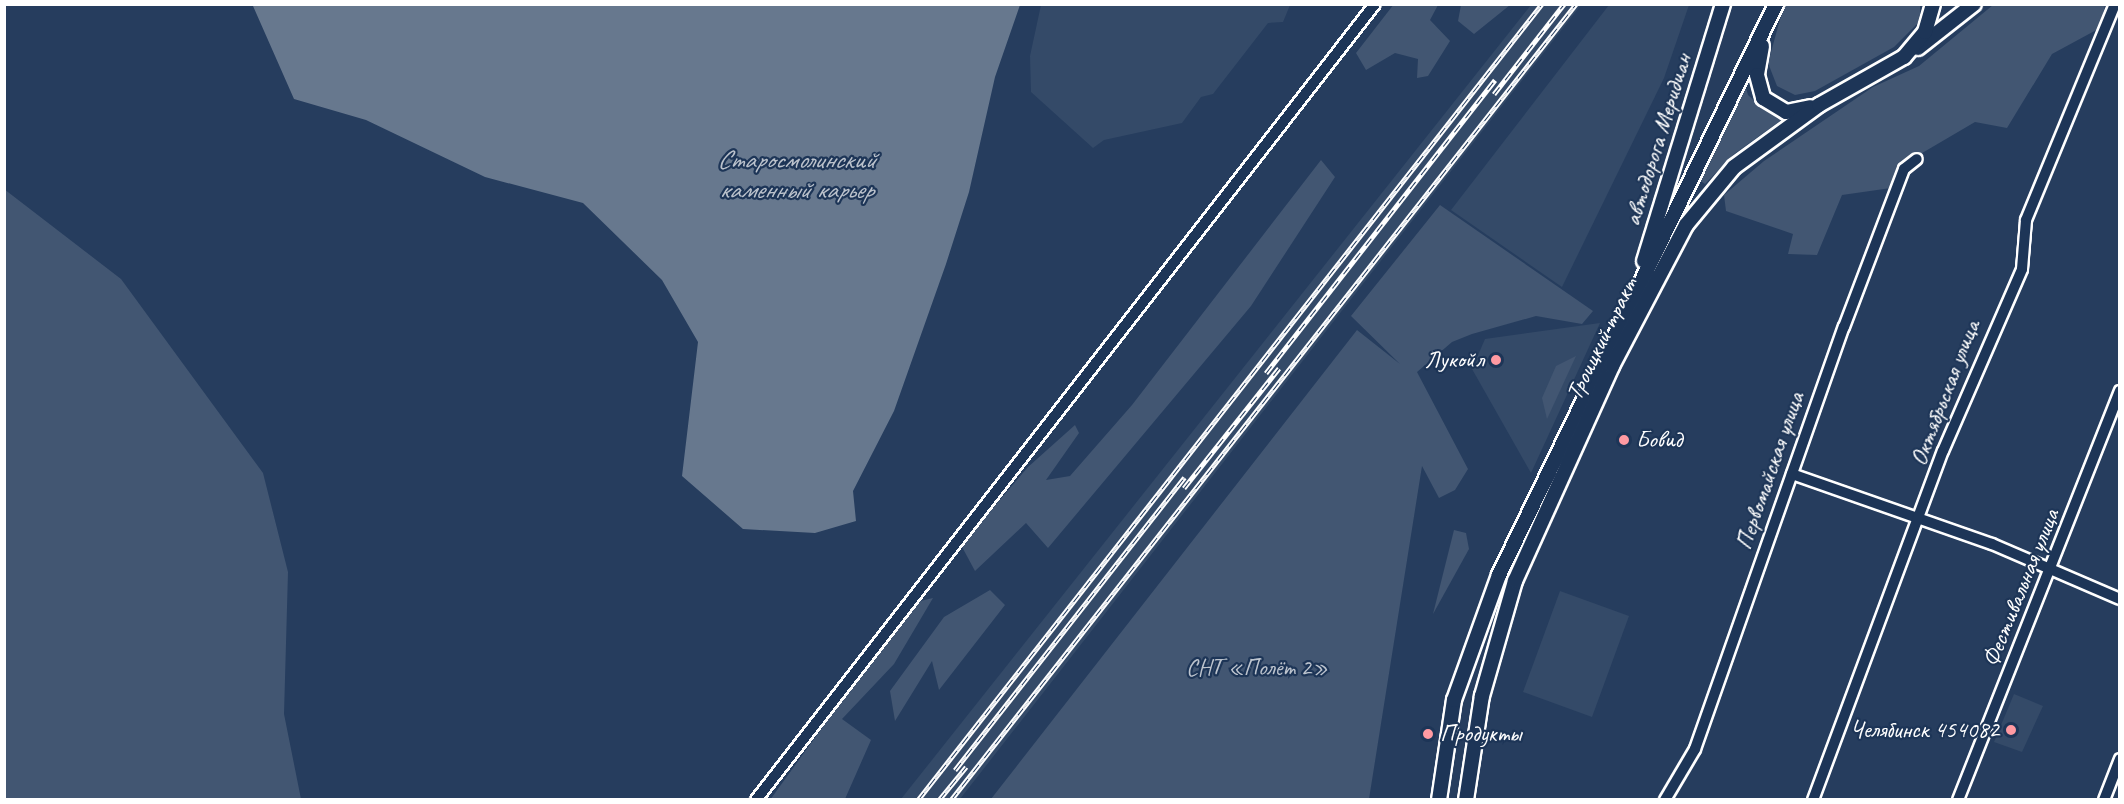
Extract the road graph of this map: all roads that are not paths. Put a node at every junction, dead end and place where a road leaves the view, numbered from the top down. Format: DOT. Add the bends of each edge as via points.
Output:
graph roads {
  1 [pos="1375,4"];
  2 [pos="1723,4"];
  3 [pos="1933,4"];
  4 [pos="1974,4"];
  5 [pos="2115,4"];
  6 [pos="1773,10"];
  7 [pos="1904,57"];
  8 [pos="1819,105"];
  9 [pos="1917,159"];
  10 [pos="1637,289"];
  11 [pos="2120,391"];
  12 [pos="1792,474"];
  13 [pos="1921,518"];
  14 [pos="2051,572"];
  15 [pos="2120,599"];
  16 [pos="2120,759"];
  17 [pos="756,800"];
  18 [pos="1439,800"];
  19 [pos="1466,800"];
  20 [pos="1665,800"];
  21 [pos="1813,800"];
  22 [pos="1958,800"];
  23 [pos="2104,800"];
  1 -- 17 [label="street"];
  2 -- 10 [label="main road, автодорога Меридиан"];
  3 -- 7 [label="main road, Троицкий тракт" via="1925,32"];
  4 -- 7 [label="main road"];
  5 -- 13 [label="street, Октябрьская улица" via="2026,220 2022,268 1998,315"];
  6 -- 8 [label="main road" via="1758,60 1763,98 1786,111"];
  6 -- 10 [label="main road, Троицкий тракт"];
  7 -- 8 [label="main road, Троицкий тракт"];
  8 -- 19 [label="main road, Троицкий тракт" via="1715,186 1686,225 1621,349 1515,581 1482,696"];
  9 -- 12 [label="street, Первомайская улица" via="1904,169"];
  10 -- 18 [label="main road, Троицкий тракт" via="1498,575 1454,700"];
  11 -- 14 [label="street, Фестивальная улица"];
  12 -- 13 [label="street"];
  12 -- 20 [label="street, Первомайская улица" via="1695,749"];
  13 -- 14 [label="street"];
  13 -- 21 [label="street, Октябрьская улица"];
  14 -- 15 [label="street"];
  14 -- 22 [label="street, Фестивальная улица"];
  16 -- 23 [label="street"];
}
